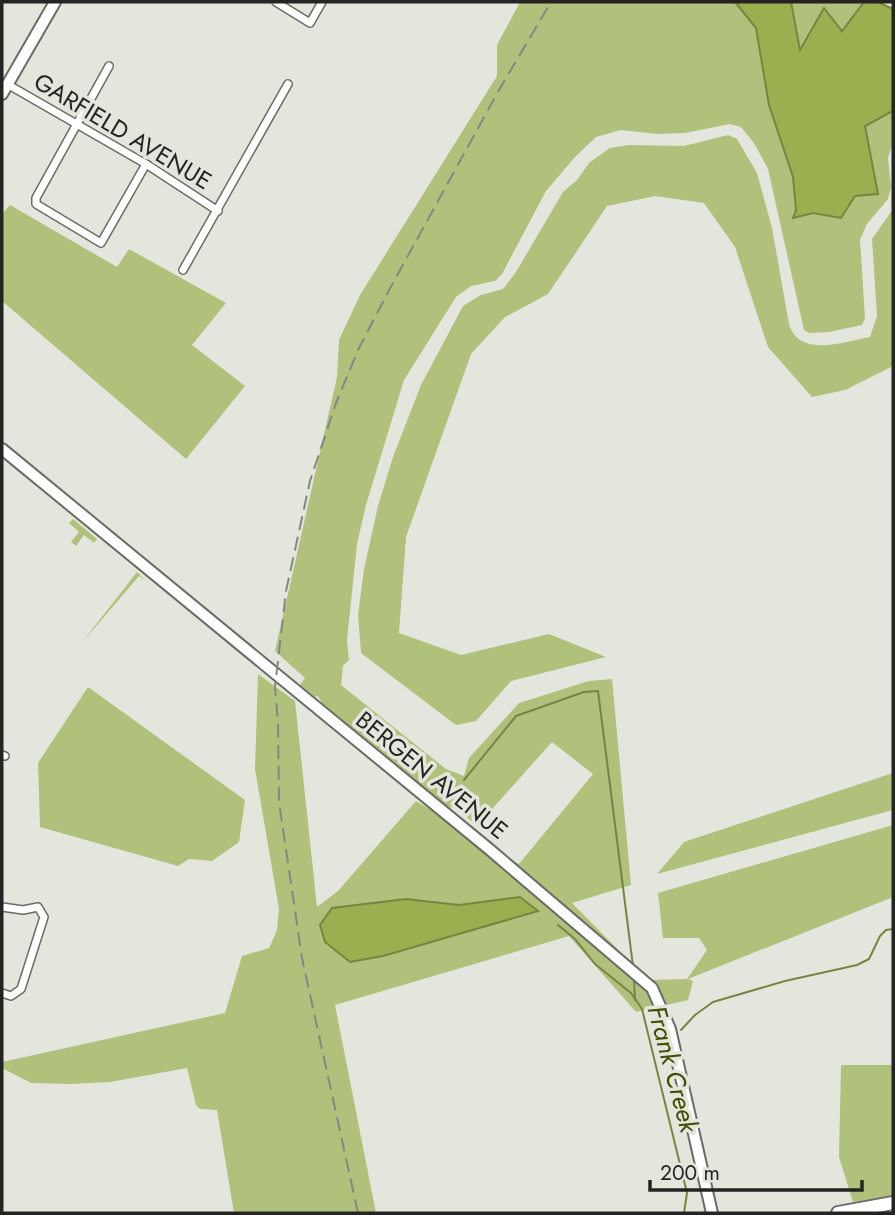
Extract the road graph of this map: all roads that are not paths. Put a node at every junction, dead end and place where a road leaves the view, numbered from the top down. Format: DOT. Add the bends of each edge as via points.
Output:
graph roads {
  1 [pos="55,2"];
  2 [pos="276,2"];
  3 [pos="322,2"];
  4 [pos="109,66"];
  5 [pos="288,84"];
  6 [pos="5,89"];
  7 [pos="78,125"];
  8 [pos="146,164"];
  9 [pos="218,211"];
  10 [pos="183,270"];
  11 [pos="2,449"];
  12 [pos="2,907"];
  13 [pos="2,993"];
  14 [pos="893,1203"];
  15 [pos="712,1213"];
  16 [pos="838,1213"];
  1 -- 6 [label="street"];
  2 -- 3 [label="street" via="310,23"];
  4 -- 7 [label="street"];
  5 -- 9 [label="street"];
  6 -- 7 [label="street, GARFIELD AVENUE"];
  7 -- 8 [label="street, GARFIELD AVENUE"];
  7 -- 8 [label="street" via="36,204 101,243"];
  8 -- 9 [label="street, GARFIELD AVENUE"];
  9 -- 10 [label="street"];
  11 -- 15 [label="street, BERGEN AVENUE" via="652,988 670,1029"];
  12 -- 13 [label="street" via="38,907 44,917 20,989 11,996"];
  14 -- 16 [label="main road"];
}
